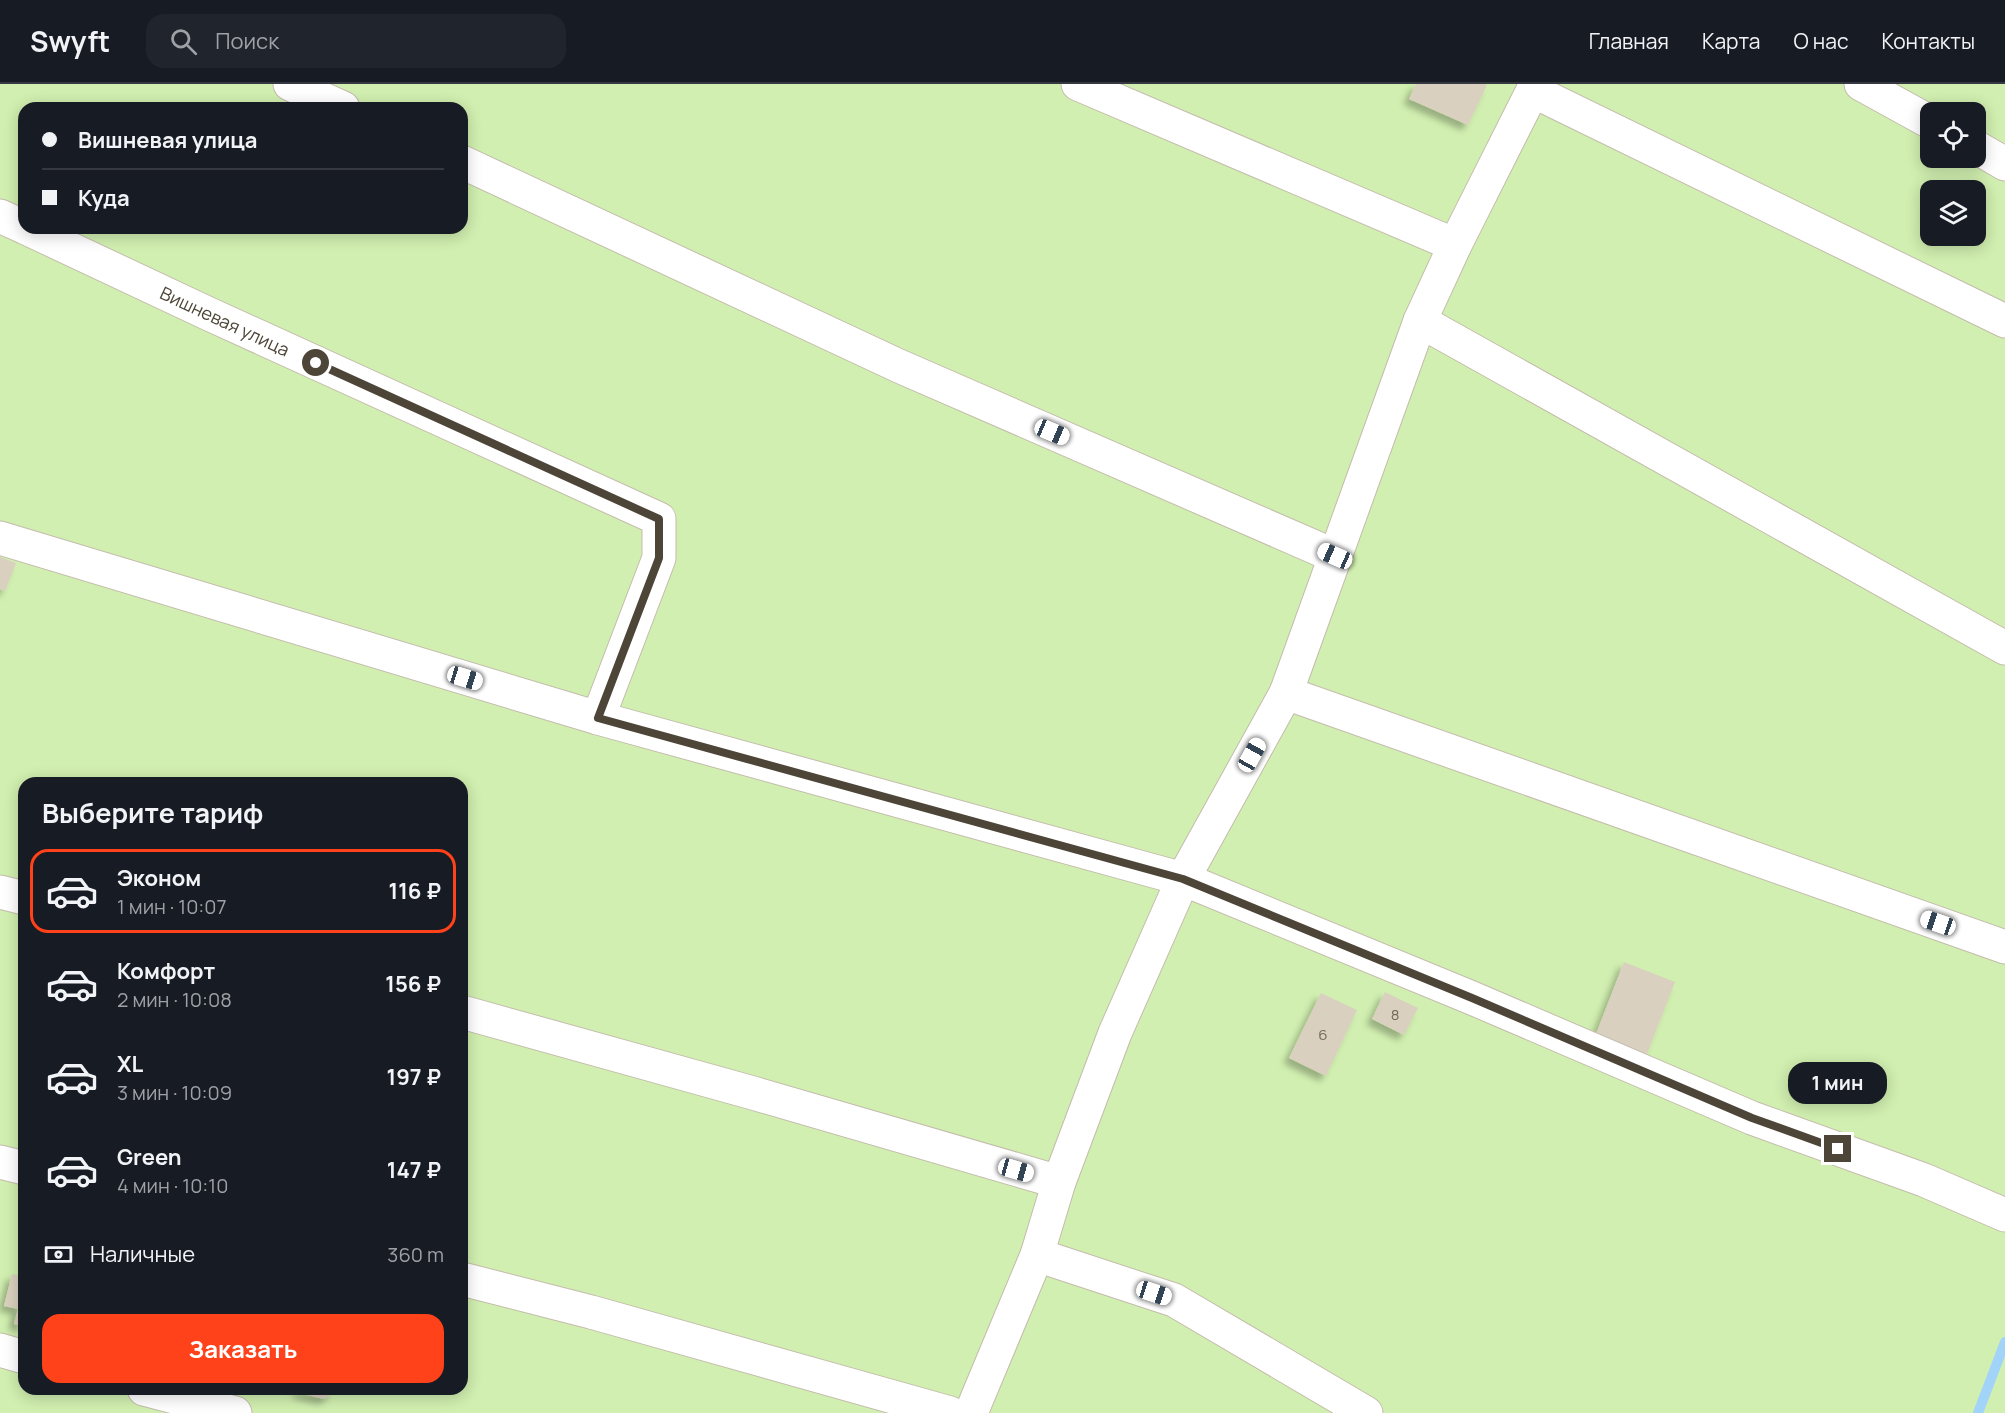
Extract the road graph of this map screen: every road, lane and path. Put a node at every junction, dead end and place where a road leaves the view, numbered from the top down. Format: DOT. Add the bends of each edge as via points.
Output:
graph roads {
  1 [pos="290,84"];
  2 [pos="1078,84"];
  3 [pos="1861,84"];
  4 [pos="1535,88"];
  5 [pos="330,102"];
  6 [pos="1920,116"];
  7 [pos="1986,153"];
  8 [pos="2005,164"];
  9 [pos="468,165"];
  10 [pos="0,216"];
  11 [pos="18,224"];
  12 [pos="40,234"];
  13 [pos="1455,245"];
  14 [pos="1420,321"];
  15 [pos="2005,321"];
  16 [pos="0,538"];
  17 [pos="1335,556"];
  18 [pos="2005,648"];
  19 [pos="1286,693"];
  20 [pos="598,718"];
  21 [pos="1183,879"];
  22 [pos="0,892"];
  23 [pos="18,896"];
  24 [pos="2005,947"];
  25 [pos="468,1014"];
  26 [pos="0,1162"];
  27 [pos="18,1166"];
  28 [pos="1059,1182"];
  29 [pos="2005,1215"];
  30 [pos="1037,1255"];
  31 [pos="468,1281"];
  32 [pos="0,1350"];
  33 [pos="18,1355"];
  34 [pos="167,1395"];
  35 [pos="236,1413"];
  36 [pos="950,1413"];
  37 [pos="971,1413"];
  38 [pos="1366,1413"];
  1 -- 5 [label="street"];
  2 -- 13 [label="street"];
  3 -- 6 [label="street"];
  4 -- 13 [label="street"];
  4 -- 15 [label="street"];
  7 -- 8 [label="street"];
  9 -- 17 [label="street" via="899,366"];
  10 -- 11 [label="street, Вишневая улица"];
  12 -- 20 [label="street, Вишневая улица" via="659,519 659,558"];
  13 -- 14 [label="street"];
  14 -- 17 [label="street"];
  14 -- 18 [label="street"];
  16 -- 20 [label="street"];
  17 -- 19 [label="street"];
  19 -- 21 [label="street"];
  19 -- 24 [label="street"];
  20 -- 21 [label="street"];
  21 -- 28 [label="street" via="1115,1033"];
  21 -- 29 [label="street" via="1752,1118 1924,1180"];
  22 -- 23 [label="street"];
  25 -- 28 [label="street"];
  26 -- 27 [label="street"];
  28 -- 30 [label="street"];
  30 -- 37 [label="street"];
  30 -- 38 [label="street" via="1174,1300"];
  31 -- 36 [label="street"];
  32 -- 33 [label="street"];
  34 -- 35 [label="street"];
}
